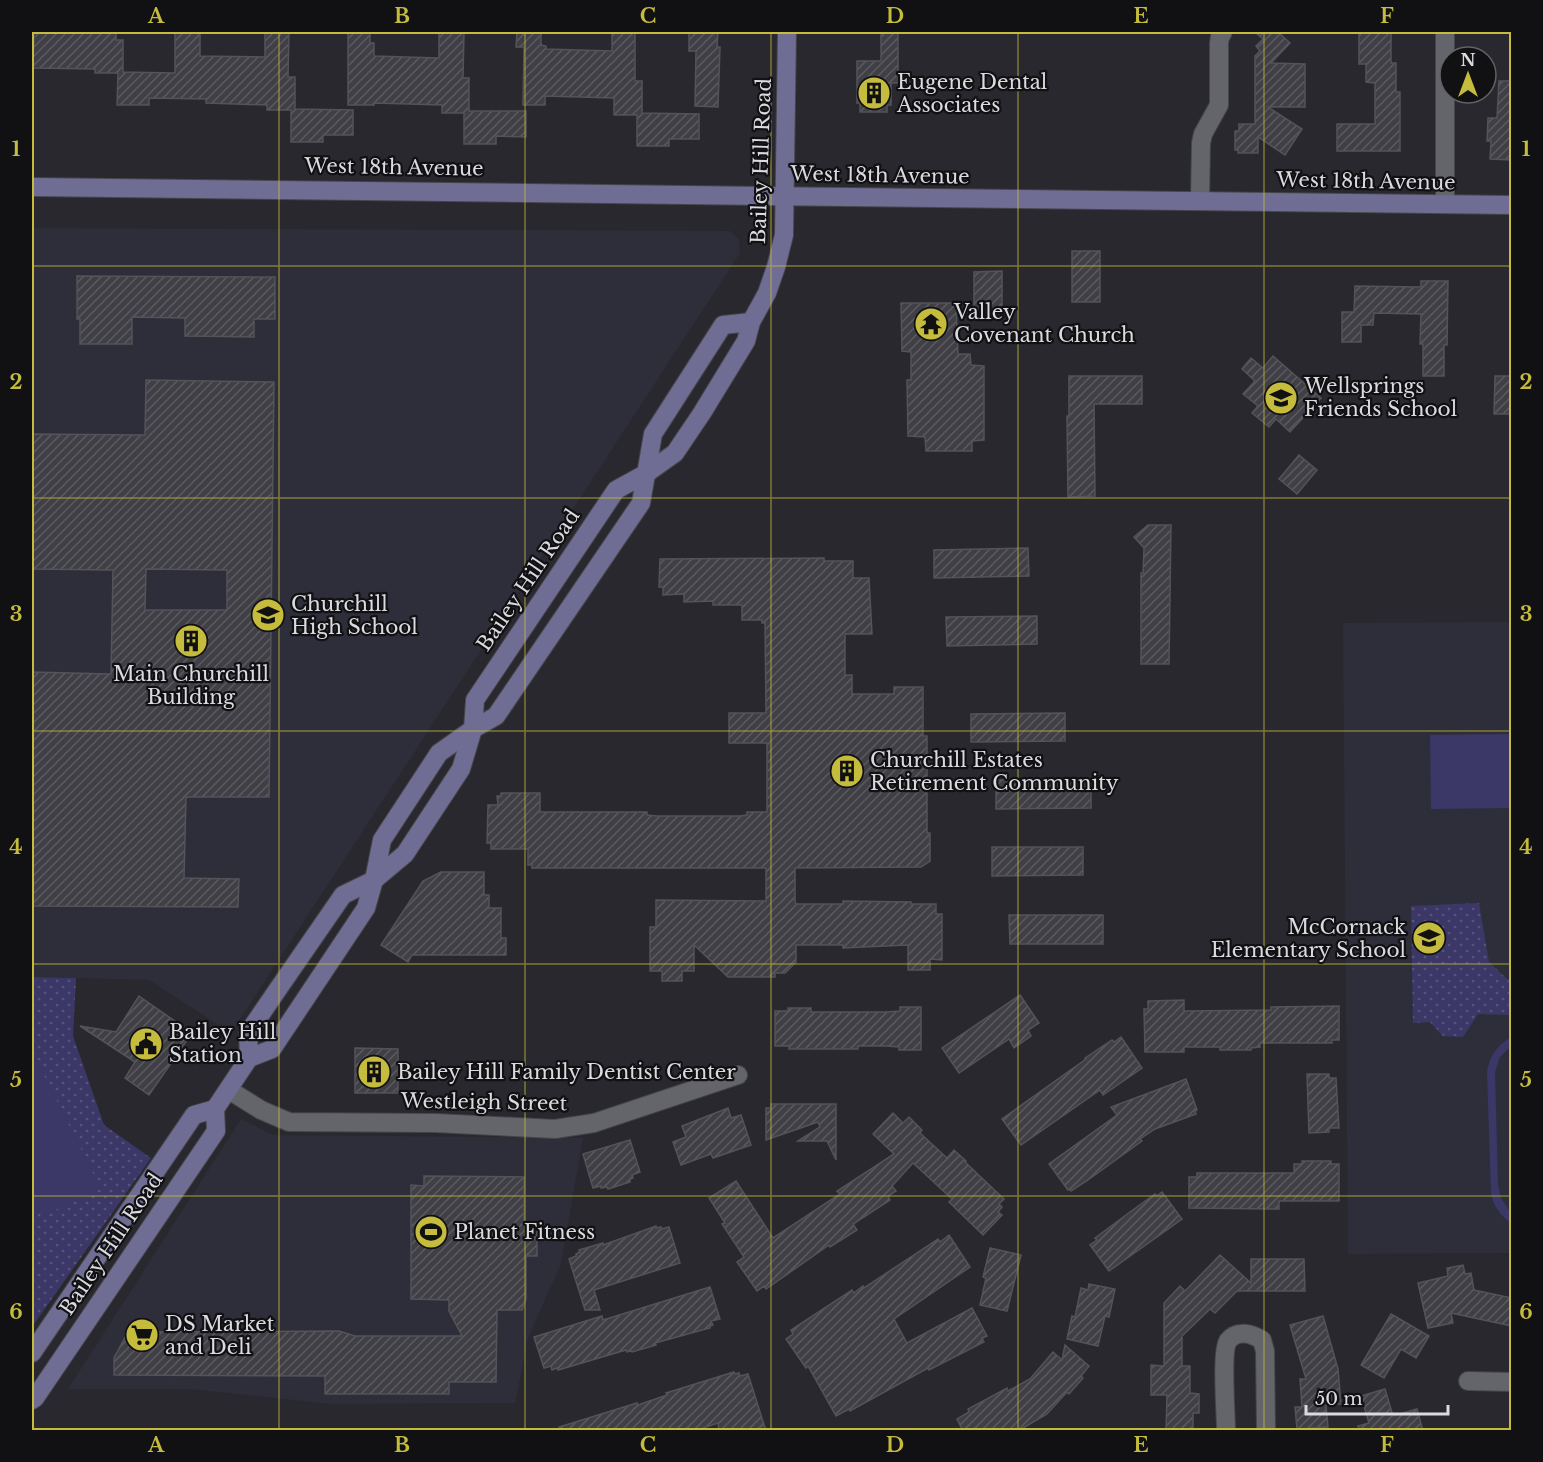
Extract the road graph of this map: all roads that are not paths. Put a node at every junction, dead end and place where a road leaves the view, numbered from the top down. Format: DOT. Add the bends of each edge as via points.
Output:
graph roads {
  1 [pos="787,32"];
  2 [pos="1223,32"];
  3 [pos="1445,32"];
  4 [pos="32,187"];
  5 [pos="785,196"];
  6 [pos="1200,201"];
  7 [pos="1444,204"];
  8 [pos="1512,205"];
  9 [pos="751,322"];
  10 [pos="647,473"];
  11 [pos="473,729"];
  12 [pos="374,880"];
  13 [pos="249,1058"];
  14 [pos="738,1075"];
  15 [pos="229,1090"];
  16 [pos="215,1109"];
  17 [pos="108,1241"];
  18 [pos="118,1273"];
  19 [pos="32,1353"];
  20 [pos="1468,1381"];
  21 [pos="1512,1382"];
  22 [pos="32,1400"];
  23 [pos="1226,1431"];
  24 [pos="1266,1431"];
  1 -- 5 [label="main road, Bailey Hill Road"];
  2 -- 6 [label="street" via="1219,43 1219,105 1201,143"];
  3 -- 7 [label="street"];
  4 -- 5 [label="main road, West 18th Avenue"];
  5 -- 6 [label="main road, West 18th Avenue"];
  5 -- 9 [label="main road, Bailey Hill Road" via="784,235 776,267"];
  6 -- 7 [label="main road, West 18th Avenue"];
  7 -- 8 [label="main road, West 18th Avenue"];
  9 -- 10 [label="main road, Bailey Hill Road" via="746,341 725,378 675,453"];
  9 -- 10 [label="main road" via="723,326 653,434"];
  10 -- 11 [label="main road" via="641,503 509,698 496,716"];
  10 -- 11 [label="main road, Bailey Hill Road" via="616,490 475,700"];
  11 -- 12 [label="main road, Bailey Hill Road" via="461,769 405,854"];
  11 -- 12 [label="main road" via="438,753 389,827 382,840"];
  12 -- 13 [label="main road" via="366,908 272,1049"];
  12 -- 13 [label="main road, Bailey Hill Road" via="343,895 248,1033"];
  13 -- 15 [label="main road, Bailey Hill Road"];
  14 -- 15 [label="street, Westleigh Street" via="594,1123 555,1129 289,1122"];
  15 -- 16 [label="main road, Bailey Hill Road"];
  16 -- 17 [label="main road, Bailey Hill Road" via="194,1115"];
  16 -- 18 [label="main road, Bailey Hill Road" via="216,1131"];
  17 -- 18 [label="main road" via="112,1266"];
  17 -- 19 [label="main road, Bailey Hill Road"];
  18 -- 22 [label="main road, Bailey Hill Road"];
  20 -- 21 [label="street"];
  23 -- 24 [label="street" via="1228,1341 1238,1334 1251,1333 1262,1340 1265,1351"];
}
